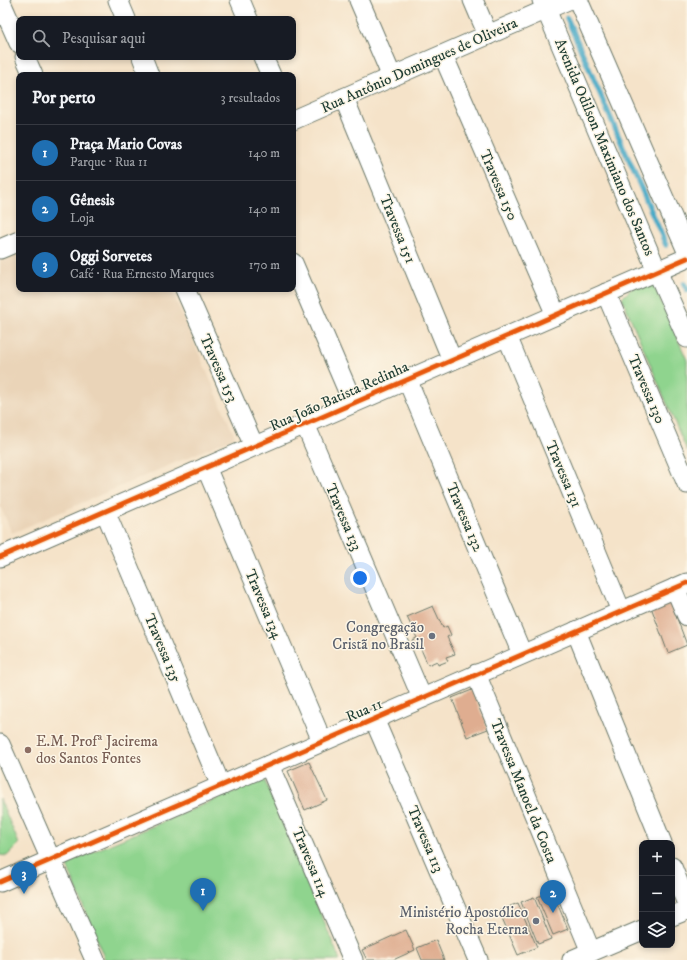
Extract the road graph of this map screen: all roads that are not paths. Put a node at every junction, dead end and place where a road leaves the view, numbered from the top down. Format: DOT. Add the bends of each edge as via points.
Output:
graph roads {
  1 [pos="0,0"];
  2 [pos="118,0"];
  3 [pos="240,0"];
  4 [pos="359,0"];
  5 [pos="473,0"];
  6 [pos="568,0"];
  7 [pos="578,0"];
  8 [pos="544,5"];
  9 [pos="125,16"];
  10 [pos="247,16"];
  11 [pos="488,35"];
  12 [pos="16,36"];
  13 [pos="442,55"];
  14 [pos="26,60"];
  15 [pos="143,60"];
  16 [pos="264,60"];
  17 [pos="32,72"];
  18 [pos="148,72"];
  19 [pos="270,72"];
  20 [pos="392,77"];
  21 [pos="344,98"];
  22 [pos="296,119"];
  23 [pos="16,241"];
  24 [pos="0,249"];
  25 [pos="687,251"];
  26 [pos="687,258"];
  27 [pos="296,270"];
  28 [pos="657,271"];
  29 [pos="186,292"];
  30 [pos="606,293"];
  31 [pos="556,315"];
  32 [pos="507,336"];
  33 [pos="687,338"];
  34 [pos="452,360"];
  35 [pos="407,379"];
  36 [pos="353,403"];
  37 [pos="305,424"];
  38 [pos="254,446"];
  39 [pos="206,467"];
  40 [pos="687,484"];
  41 [pos="105,511"];
  42 [pos="0,557"];
  43 [pos="681,585"];
  44 [pos="621,611"];
  45 [pos="687,616"];
  46 [pos="576,631"];
  47 [pos="522,654"];
  48 [pos="476,674"];
  49 [pos="422,698"];
  50 [pos="374,719"];
  51 [pos="322,741"];
  52 [pos="0,744"];
  53 [pos="269,765"];
  54 [pos="221,786"];
  55 [pos="661,840"];
  56 [pos="51,860"];
  57 [pos="675,874"];
  58 [pos="0,882"];
  59 [pos="687,904"];
  60 [pos="687,910"];
  61 [pos="675,915"];
  62 [pos="639,931"];
  63 [pos="591,952"];
  64 [pos="94,960"];
  65 [pos="353,960"];
  66 [pos="478,960"];
  67 [pos="572,960"];
  1 -- 12 [label="street"];
  2 -- 9 [label="street"];
  3 -- 10 [label="street"];
  4 -- 20 [label="street"];
  5 -- 11 [label="street"];
  6 -- 8 [label="street, Rua Antônio Domingues de Oliveira"];
  7 -- 25 [label="street"];
  8 -- 11 [label="street, Rua Antônio Domingues de Oliveira"];
  8 -- 28 [label="street, Avenida Odilson Maximiano dos Santos"];
  11 -- 13 [label="street, Rua Antônio Domingues de Oliveira"];
  13 -- 20 [label="street, Rua Antônio Domingues de Oliveira"];
  13 -- 31 [label="street, Travessa 150"];
  14 -- 17 [label="street"];
  15 -- 18 [label="street"];
  16 -- 19 [label="street"];
  20 -- 21 [label="street, Rua Antônio Domingues de Oliveira"];
  21 -- 22 [label="street, Rua Antônio Domingues de Oliveira"];
  21 -- 34 [label="street, Travessa 151"];
  23 -- 24 [label="street"];
  26 -- 28 [label="street, Rua João Batista Redinha"];
  27 -- 36 [label="street"];
  28 -- 30 [label="street, Rua João Batista Redinha"];
  28 -- 33 [label="street, Avenida Odilson Maximiano dos Santos"];
  29 -- 38 [label="street, Travessa 153"];
  30 -- 31 [label="street, Rua João Batista Redinha"];
  30 -- 40 [label="street, Travessa 130"];
  31 -- 32 [label="street, Rua João Batista Redinha"];
  32 -- 34 [label="street, Rua João Batista Redinha"];
  32 -- 44 [label="street, Travessa 131"];
  34 -- 35 [label="street, Rua João Batista Redinha"];
  35 -- 36 [label="street, Rua João Batista Redinha"];
  35 -- 47 [label="street, Travessa 132"];
  36 -- 37 [label="street, Rua João Batista Redinha"];
  37 -- 38 [label="street, Rua João Batista Redinha"];
  37 -- 49 [label="street, Travessa 133"];
  38 -- 39 [label="street, Rua João Batista Redinha"];
  39 -- 41 [label="street, Rua João Batista Redinha"];
  39 -- 51 [label="street, Travessa 134"];
  41 -- 42 [label="street, Rua João Batista Redinha"];
  41 -- 54 [label="street, Travessa 135"];
  43 -- 44 [label="street, Rua 11"];
  43 -- 45 [label="street"];
  44 -- 46 [label="street, Rua 11"];
  46 -- 47 [label="street, Rua 11"];
  46 -- 55 [label="street"];
  47 -- 48 [label="street, Rua 11"];
  48 -- 49 [label="street, Rua 11"];
  48 -- 63 [label="street, Travessa Manoel da Costa"];
  49 -- 50 [label="street, Rua 11"];
  50 -- 51 [label="street, Rua 11"];
  50 -- 66 [label="street, Travessa 113"];
  51 -- 53 [label="street, Rua 11"];
  52 -- 56 [label="street"];
  53 -- 54 [label="street, Rua 11"];
  53 -- 65 [label="street, Travessa 114"];
  54 -- 56 [label="street, Rua 11"];
  56 -- 58 [label="street, Rua 11"];
  56 -- 64 [label="street"];
  57 -- 59 [label="street"];
  60 -- 61 [label="street"];
  62 -- 63 [label="street"];
  63 -- 67 [label="street"];
}
